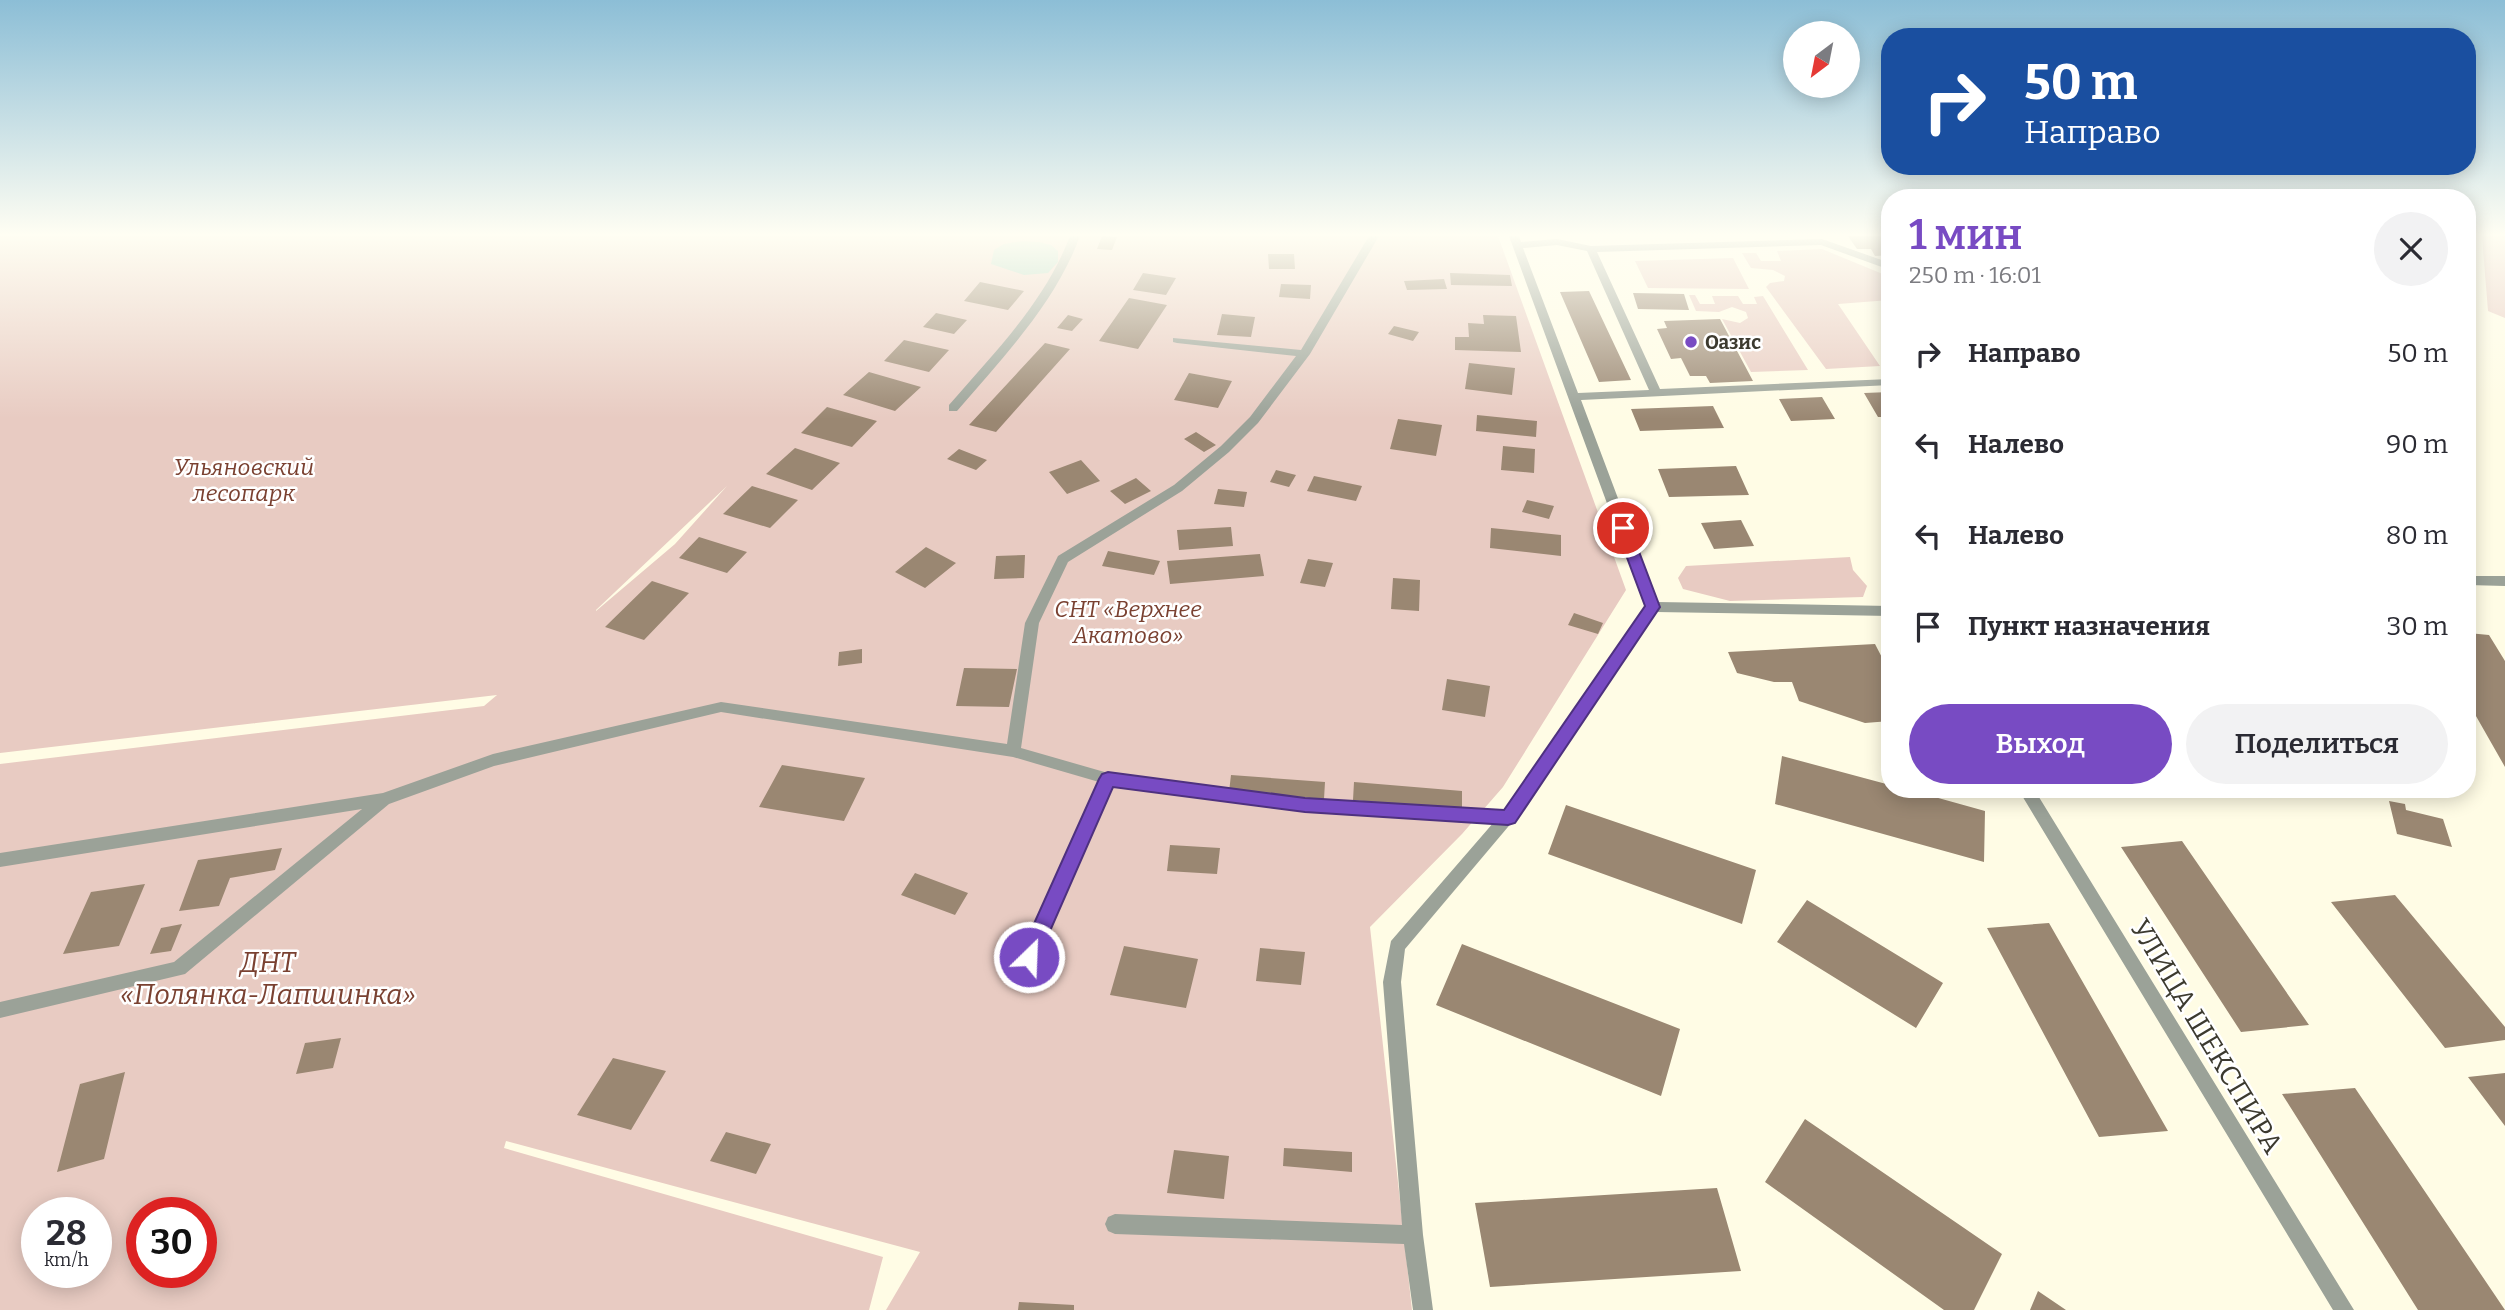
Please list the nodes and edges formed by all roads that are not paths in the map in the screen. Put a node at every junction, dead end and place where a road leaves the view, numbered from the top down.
1 (1041, 297) edge
2 (1338, 297) edge
3 (1537, 297) edge
4 (1613, 297) edge
5 (1177, 340) dead end
6 (1304, 354) junction
7 (1881, 382) edge
8 (1656, 393) junction
9 (1574, 397) junction
10 (953, 408) dead end
11 (2476, 581) edge
12 (2505, 581) edge
13 (1652, 607) junction
14 (1881, 611) edge
15 (1013, 751) junction
16 (1108, 779) junction
17 (2031, 798) edge
18 (384, 799) junction
19 (1508, 817) junction
20 (0, 860) edge
21 (1029, 957) dead end
22 (0, 1010) edge
23 (1115, 1224) dead end
24 (1413, 1234) junction
25 (1423, 1310) edge
26 (2344, 1310) edge

1 - 10 street
2 - 6 street
3 - 9 street
4 - 8 street
5 - 6 street
6 - 15 street
7 - 8 street
8 - 9 street
9 - 13 street
11 - 12 street
13 - 14 street
13 - 19 street
15 - 16 street
15 - 18 street
16 - 19 street
16 - 21 street
17 - 26 street, УЛИЦА ШЕКСПИРА
18 - 20 street
18 - 22 street
19 - 24 street
23 - 24 street
24 - 25 street

